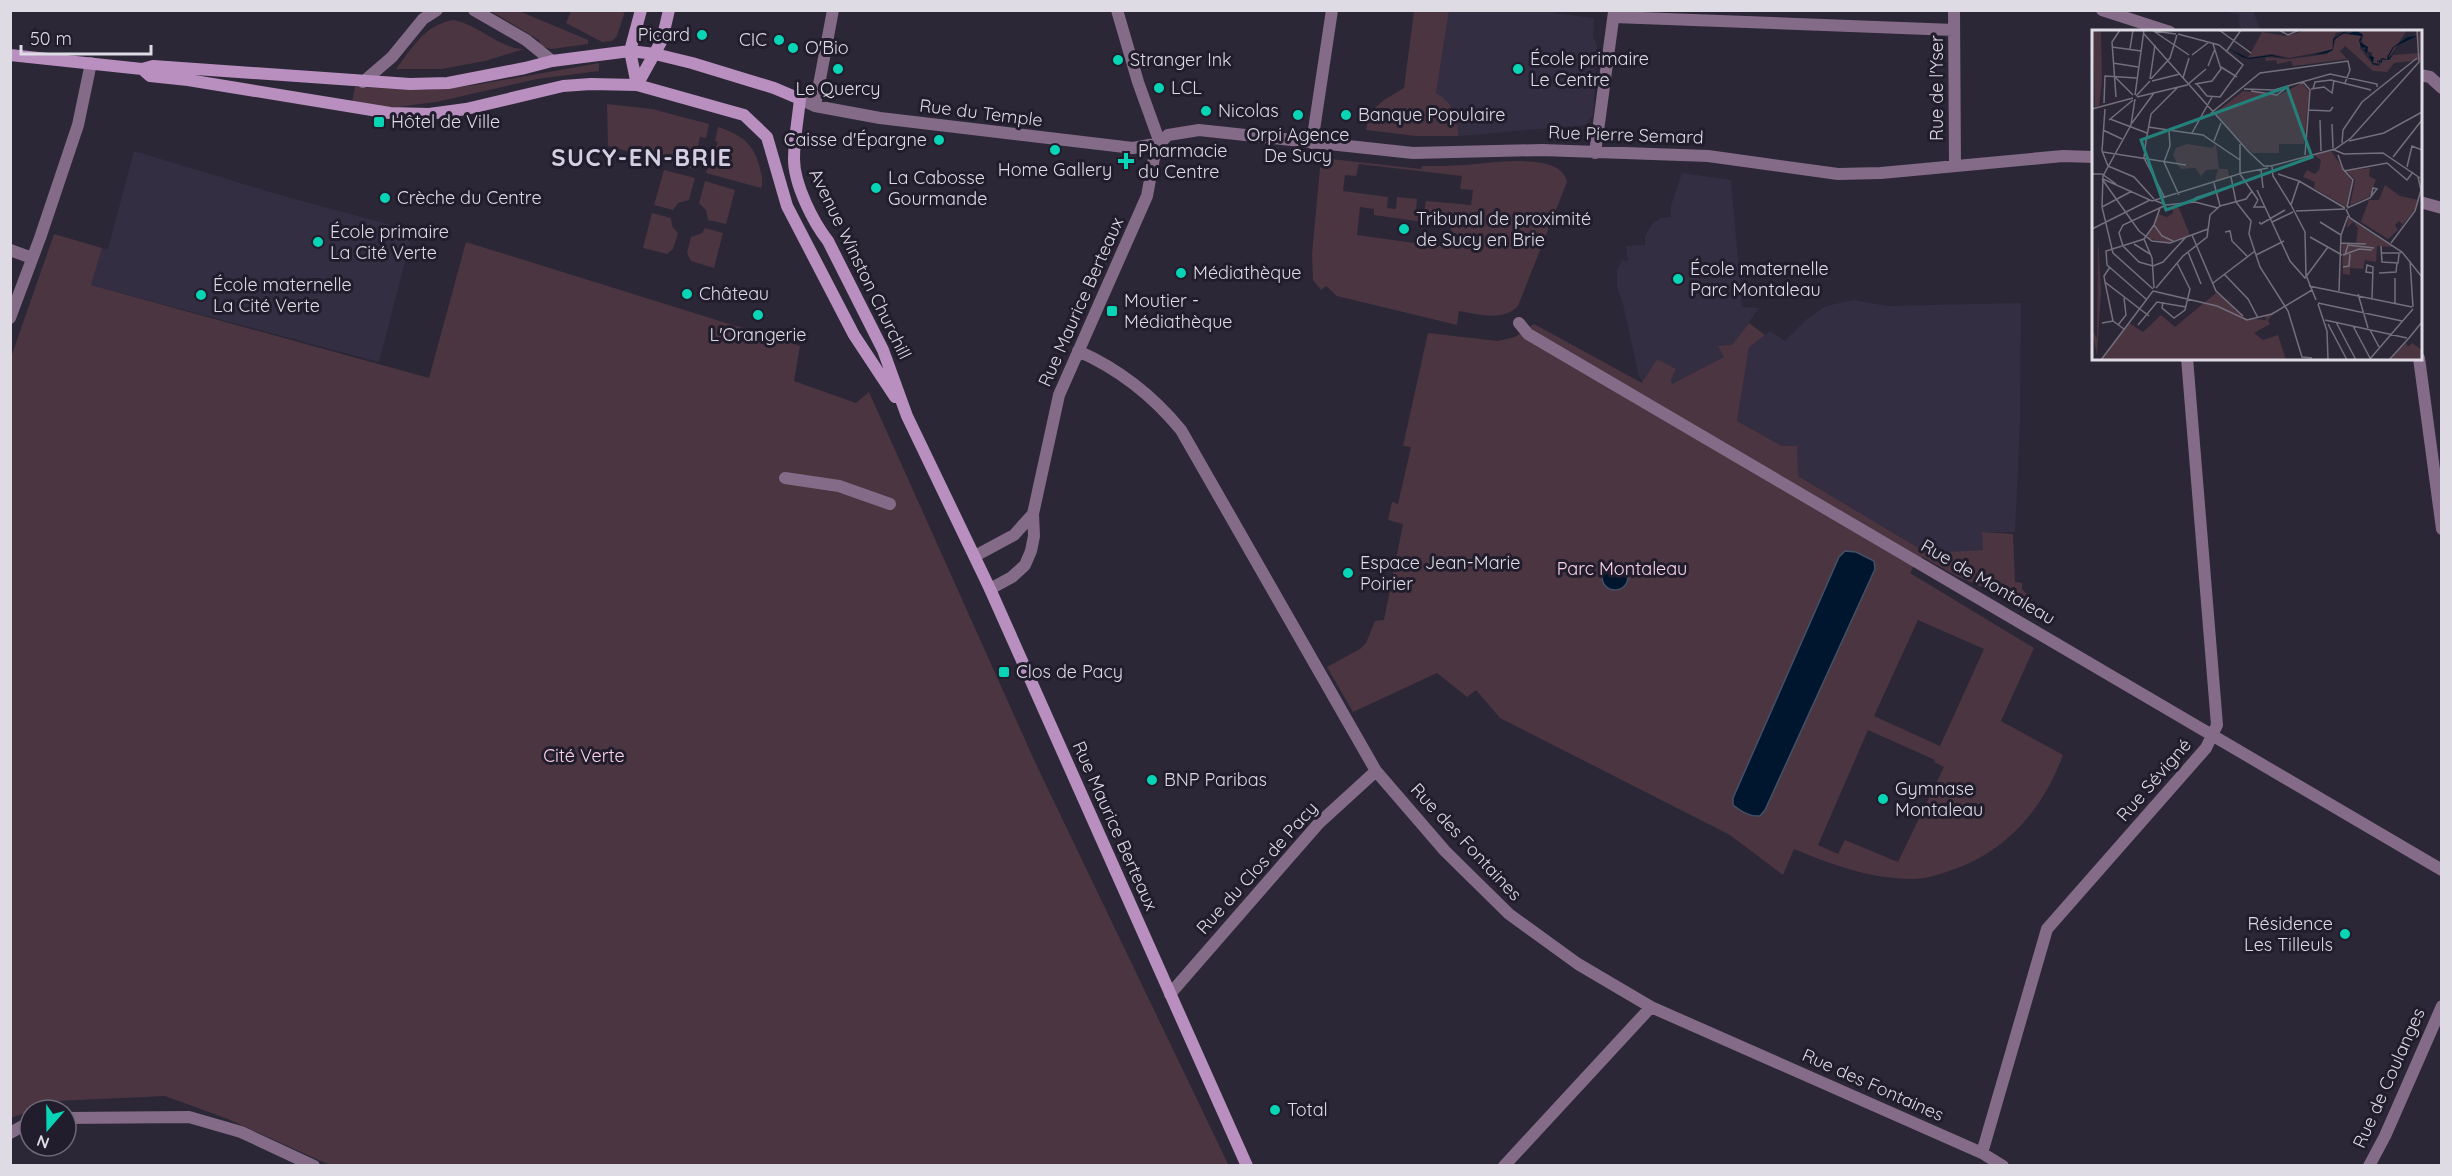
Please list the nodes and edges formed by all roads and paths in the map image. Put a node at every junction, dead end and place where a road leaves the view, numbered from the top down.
1 (437, 10) edge
2 (474, 10) edge
3 (641, 10) edge
4 (669, 10) edge
5 (833, 10) edge
6 (1117, 10) edge
7 (1332, 10) edge
8 (1954, 10) edge
9 (2102, 10) edge
10 (1614, 14) edge
11 (1954, 30) junction
12 (2164, 30) edge
13 (630, 51) junction
14 (654, 54) junction
15 (10, 55) edge
16 (552, 61) junction
17 (91, 63) junction
18 (142, 69) junction
19 (2431, 75) edge
20 (363, 82) junction
21 (637, 86) junction
22 (2442, 88) edge
23 (800, 99) junction
24 (814, 106) junction
25 (1160, 143) junction
26 (1312, 143) junction
27 (1595, 153) junction
28 (2092, 157) edge
29 (1955, 165) junction
30 (2422, 201) edge
31 (2442, 208) edge
32 (10, 250) edge
33 (32, 258) junction
34 (10, 318) edge
35 (1519, 323) dead end
36 (1078, 351) junction
37 (2187, 360) edge
38 (2419, 360) edge
39 (908, 416) junction
40 (785, 478) dead end
41 (890, 504) dead end
42 (1033, 514) junction
43 (2442, 529) edge
44 (975, 556) junction
45 (990, 589) junction
46 (2212, 735) junction
47 (1376, 771) junction
48 (2442, 870) edge
49 (1170, 994) junction
50 (2442, 1006) edge
51 (1651, 1007) junction
52 (78, 1118) edge
53 (1982, 1154) junction
54 (314, 1166) edge
55 (1247, 1166) edge
56 (1504, 1166) edge
57 (2003, 1166) edge
58 (2369, 1166) edge

1 - 20 street
2 - 16 street
3 - 13 street
4 - 14 street
5 - 24 street
6 - 25 street
7 - 26 street
8 - 11 street, Rue de l'Yser
9 - 12 street
10 - 11 street
10 - 27 street
11 - 29 street, Rue de l'Yser
13 - 14 street
13 - 16 street
13 - 21 street
14 - 21 street
14 - 23 street
15 - 17 street
16 - 20 street
17 - 18 street
17 - 33 street
18 - 20 street
18 - 21 street, Avenue Winston Churchill
19 - 22 street
21 - 39 street, Avenue Winston Churchill
23 - 24 street, Rue du Temple
23 - 39 street, Avenue Winston Churchill
24 - 25 street, Rue du Temple
25 - 26 street, Rue Pierre Semard
25 - 36 street, Rue Maurice Berteaux
26 - 27 street, Rue Pierre Semard
27 - 29 street, Rue Pierre Semard
28 - 29 street, Rue Pierre Semard
30 - 31 street
32 - 33 street
33 - 34 street
35 - 46 street, Rue de Montaleau
36 - 42 street, Rue Maurice Berteaux
36 - 47 street, Rue des Fontaines
37 - 46 street, Rue Sévigné
38 - 43 street
39 - 44 street, Avenue Winston Churchill
40 - 41 street
42 - 44 street
42 - 45 street, Rue Maurice Berteaux
44 - 45 street, Avenue Winston Churchill
45 - 49 street, Rue Maurice Berteaux
46 - 48 street, Rue de Montaleau
46 - 53 street, Rue Sévigné
47 - 49 street, Rue du Clos de Pacy
47 - 51 street, Rue des Fontaines
49 - 55 street, Rue Maurice Berteaux
50 - 58 street, Rue de Coulanges
51 - 53 street, Rue des Fontaines
51 - 56 street
52 - 54 street
53 - 57 street, Rue des Fontaines

